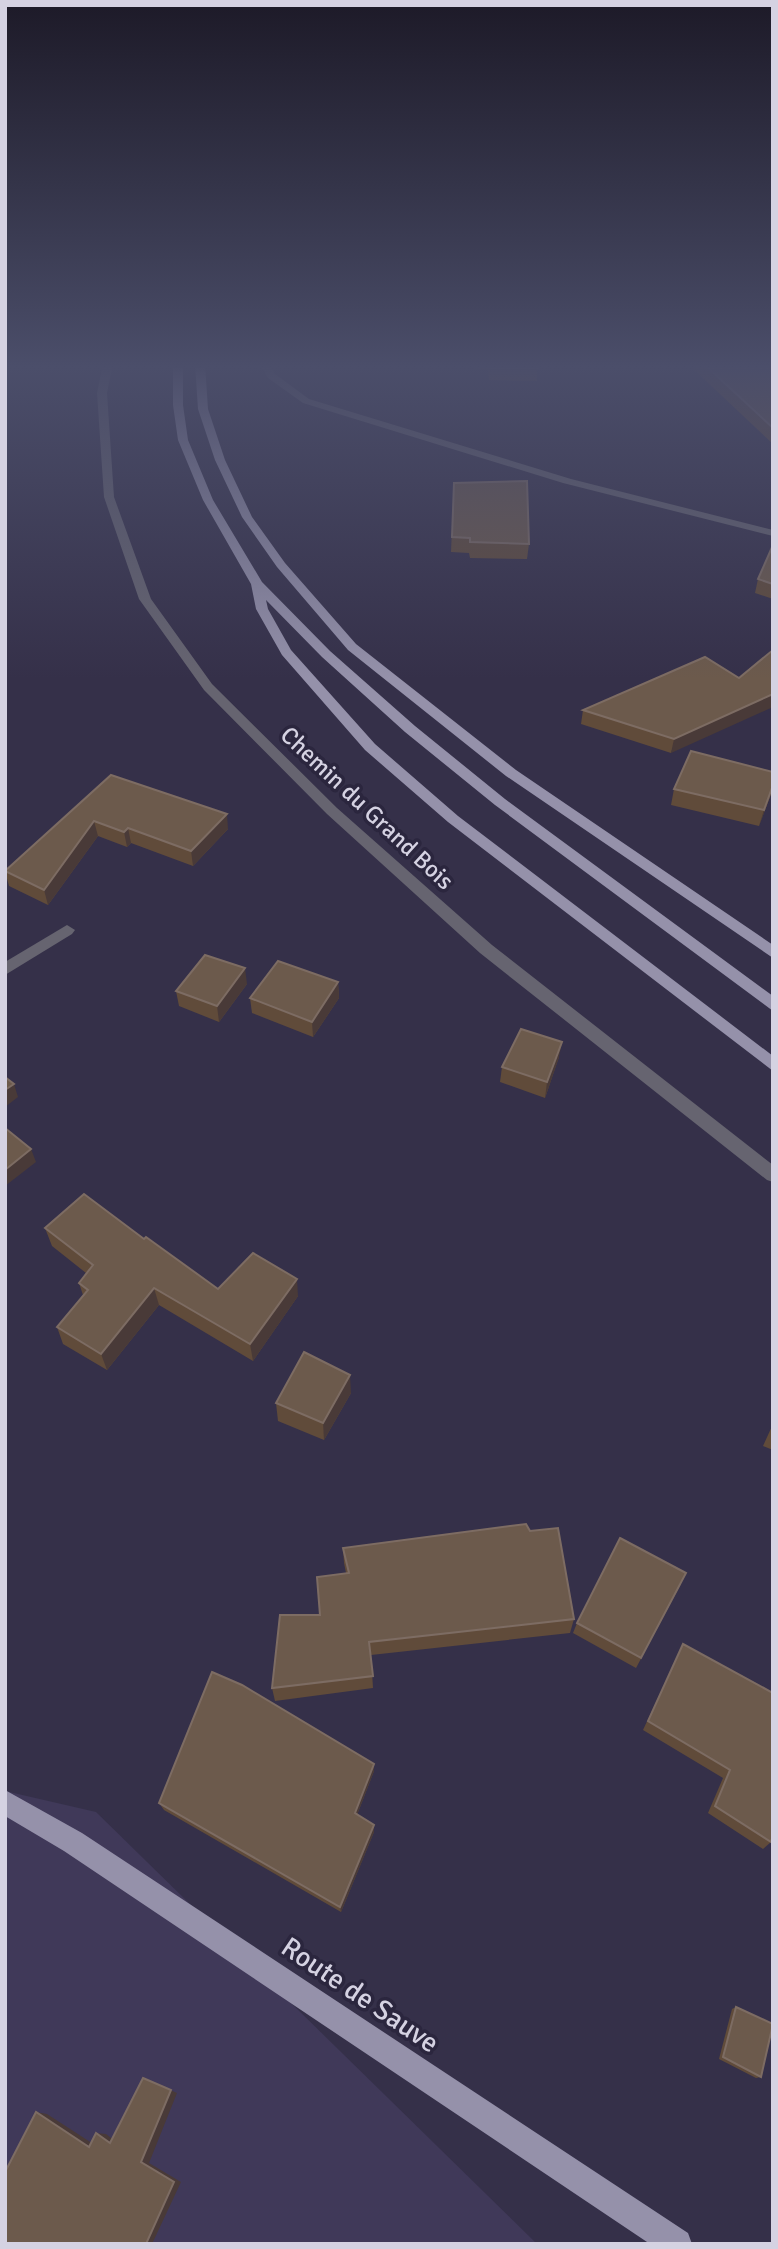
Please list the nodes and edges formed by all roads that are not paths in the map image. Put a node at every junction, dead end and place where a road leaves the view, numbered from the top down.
1 (107, 469) edge
2 (194, 469) edge
3 (224, 469) edge
4 (529, 469) edge
5 (773, 533) edge
6 (257, 584) junction
7 (67, 930) dead end
8 (773, 953) edge
9 (5, 970) edge
10 (773, 1005) edge
11 (773, 1065) edge
12 (773, 1175) edge
13 (5, 1802) edge
14 (677, 2244) edge

1 - 12 street, Chemin du Grand Bois
2 - 6 main road
3 - 8 main road
4 - 5 street
6 - 10 main road
6 - 11 main road
7 - 9 street
13 - 14 main road, Route de Sauve

